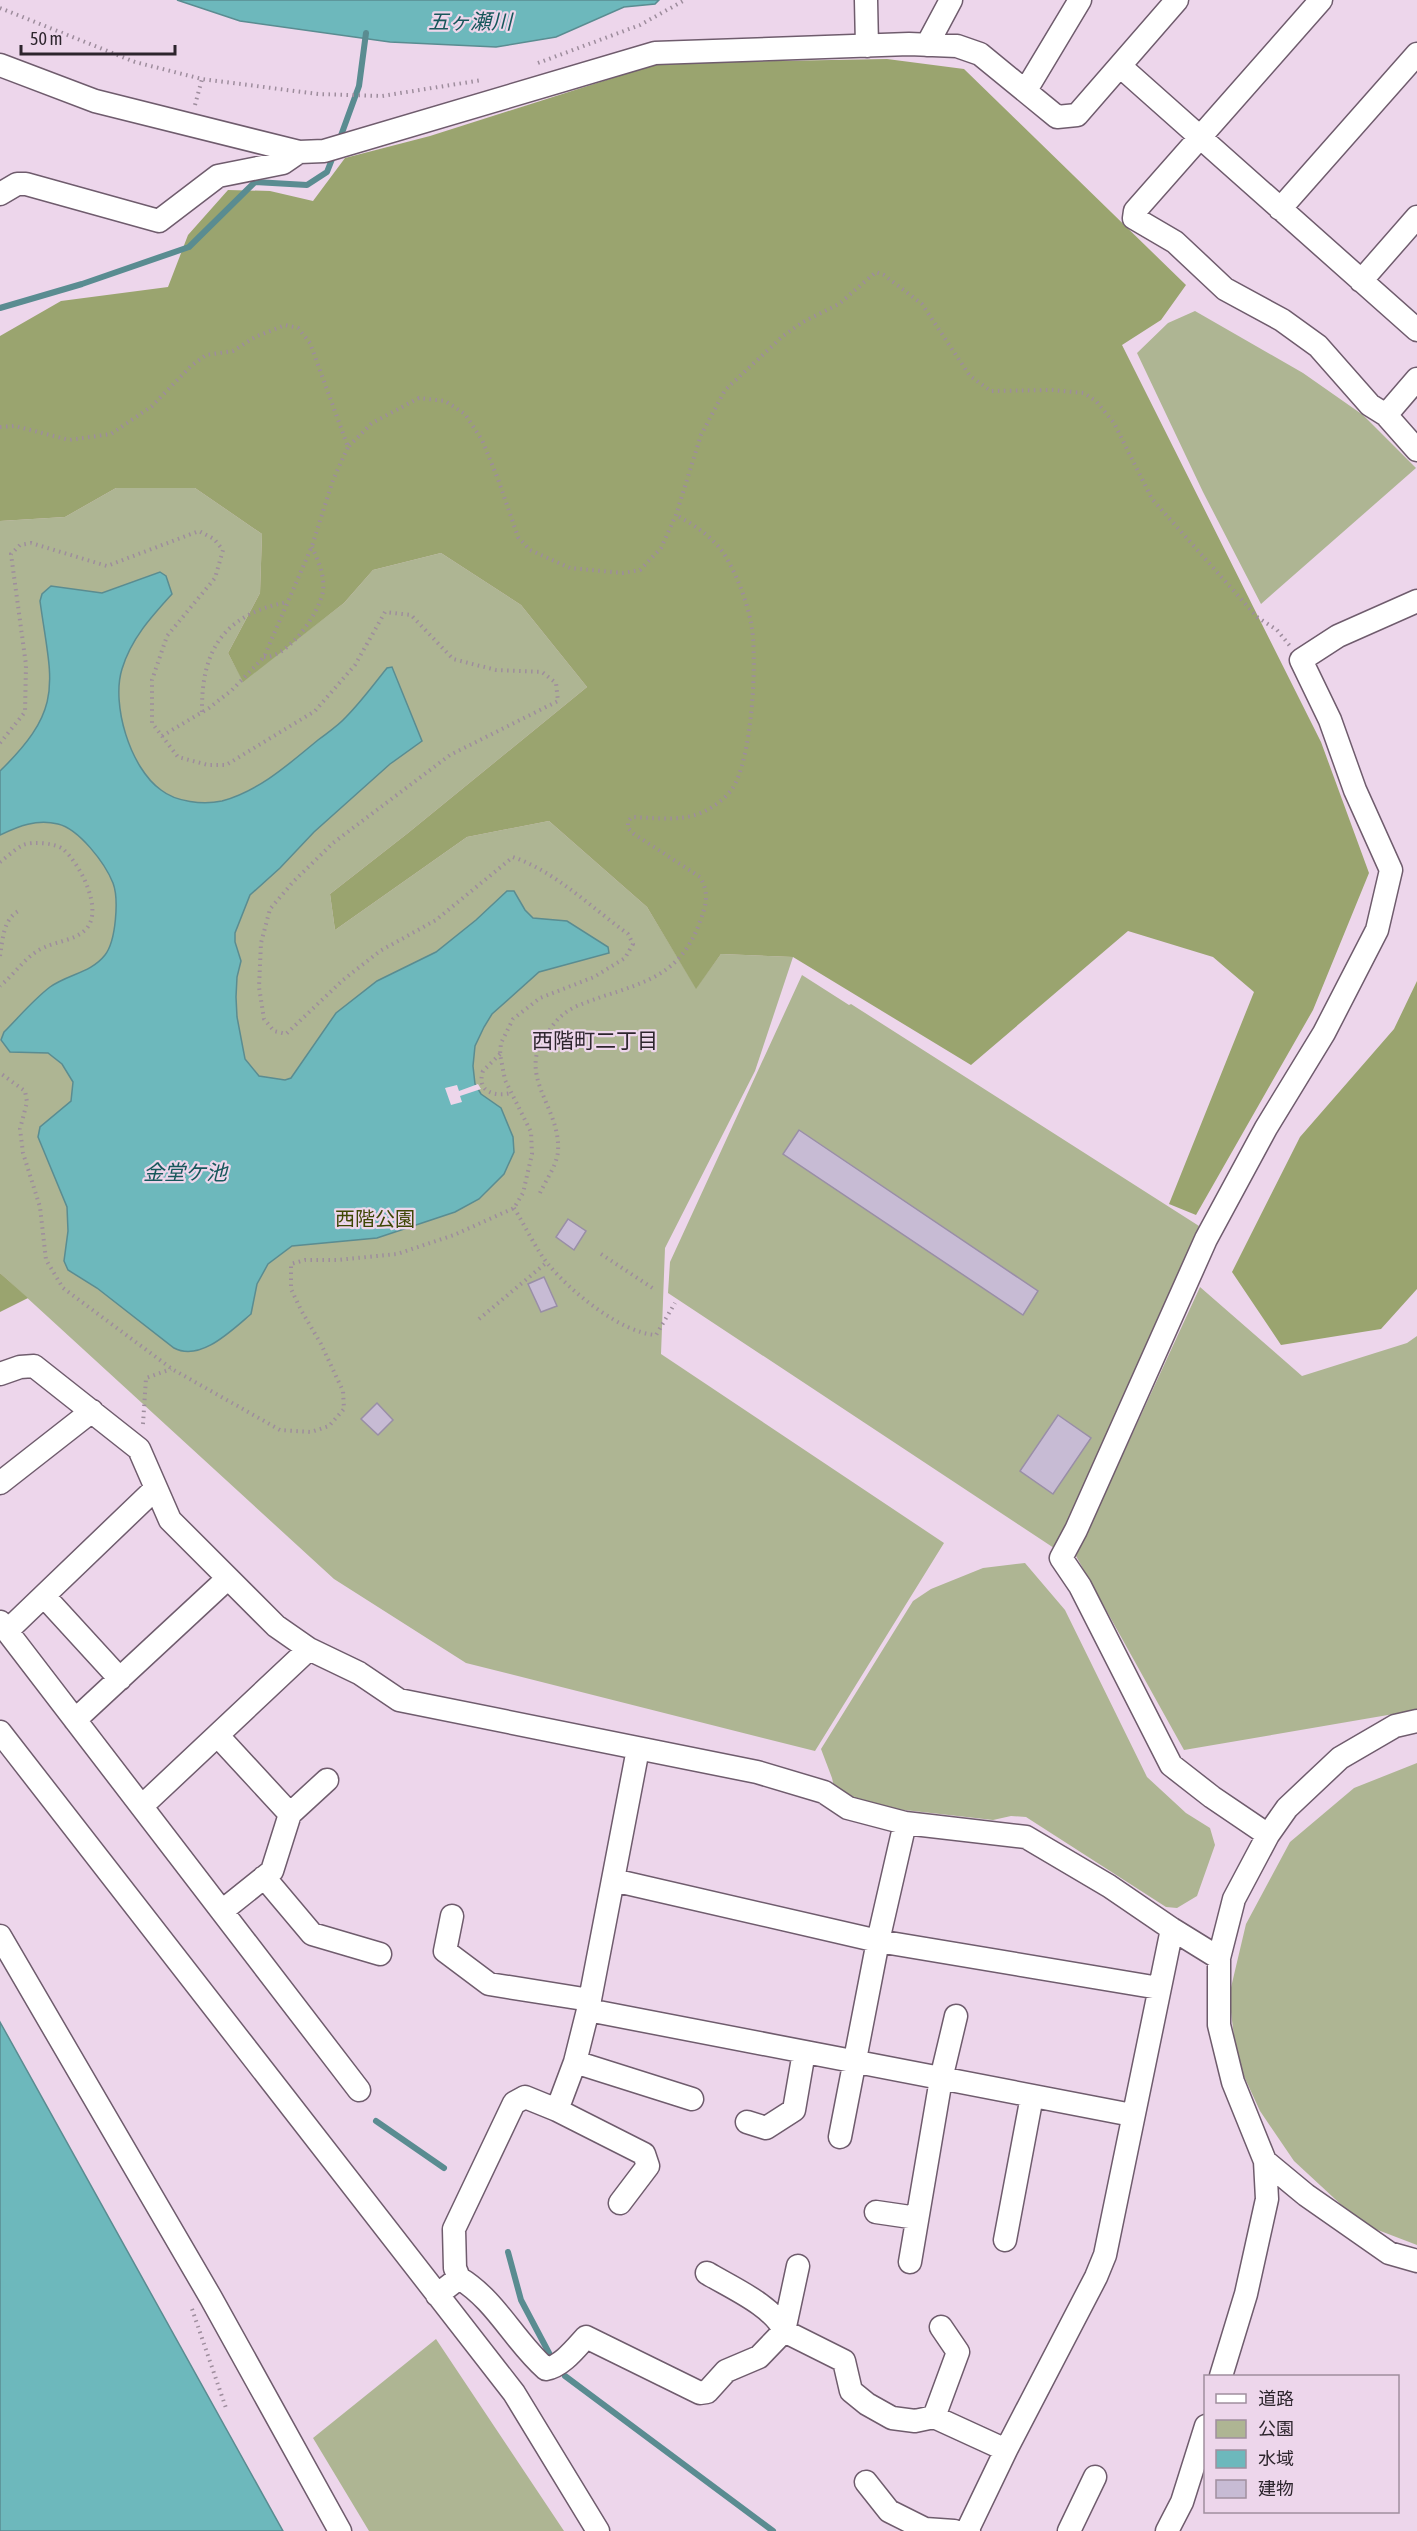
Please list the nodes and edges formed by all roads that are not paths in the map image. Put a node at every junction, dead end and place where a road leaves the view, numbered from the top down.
1 (866, 0) edge
2 (951, 0) edge
3 (1080, 0) edge
4 (1177, 0) edge
5 (1321, 0) edge
6 (927, 45) junction
7 (867, 46) junction
8 (1417, 54) edge
9 (0, 65) edge
10 (1120, 66) junction
11 (1026, 90) junction
12 (1198, 137) junction
13 (299, 152) junction
14 (0, 194) edge
15 (1280, 209) junction
16 (1417, 217) edge
17 (1361, 281) junction
18 (1417, 330) edge
19 (1417, 379) edge
20 (1386, 415) junction
21 (1417, 450) edge
22 (1417, 601) edge
23 (0, 1374) edge
24 (92, 1411) junction
25 (0, 1483) edge
26 (155, 1489) junction
27 (227, 1579) junction
28 (44, 1596) junction
29 (4, 1627) edge
30 (309, 1649) junction
31 (120, 1679) junction
32 (75, 1720) junction
33 (1417, 1721) edge
34 (1406, 1726) edge
35 (0, 1732) edge
36 (218, 1736) junction
37 (638, 1749) junction
38 (327, 1780) dead end
39 (142, 1806) junction
40 (290, 1814) junction
41 (905, 1823) junction
42 (1268, 1834) junction
43 (264, 1877) junction
44 (613, 1880) junction
45 (222, 1911) junction
46 (452, 1916) dead end
47 (1172, 1929) junction
48 (0, 1936) edge
49 (878, 1941) junction
50 (380, 1954) dead end
51 (1219, 1958) junction
52 (1159, 1988) junction
53 (589, 2005) junction
54 (956, 2016) dead end
55 (804, 2052) junction
56 (575, 2062) junction
57 (855, 2062) junction
58 (941, 2079) junction
59 (359, 2090) dead end
60 (1032, 2096) junction
61 (692, 2099) dead end
62 (557, 2110) junction
63 (1132, 2115) junction
64 (747, 2122) dead end
65 (840, 2137) dead end
66 (1265, 2161) junction
67 (620, 2203) dead end
68 (876, 2212) dead end
69 (917, 2218) junction
70 (1005, 2240) dead end
71 (1417, 2261) edge
72 (909, 2262) dead end
73 (798, 2266) dead end
74 (707, 2273) dead end
75 (459, 2278) junction
76 (437, 2295) junction
77 (941, 2327) dead end
78 (784, 2331) junction
79 (1221, 2375) edge
80 (934, 2417) junction
81 (1204, 2432) edge
82 (1006, 2450) junction
83 (1095, 2477) dead end
84 (866, 2482) dead end
85 (962, 2530) edge
86 (340, 2531) edge
87 (598, 2531) edge
88 (1069, 2531) edge
89 (1167, 2531) edge

1 - 7 street
2 - 6 street
3 - 11 street
4 - 10 street
5 - 12 street
6 - 7 street
6 - 11 street
7 - 13 street
8 - 15 street
9 - 13 street
10 - 11 street
10 - 12 street
12 - 15 street
12 - 20 street
13 - 14 street
15 - 17 street
16 - 17 street
17 - 18 street
19 - 20 street
20 - 21 street
22 - 42 street
23 - 24 street
24 - 25 street
24 - 26 street
26 - 27 street
26 - 28 street
27 - 30 street
27 - 31 street
28 - 29 street
28 - 31 street
29 - 32 street
30 - 36 street
30 - 37 street
31 - 32 street
32 - 39 street
33 - 34 street
34 - 42 street
35 - 76 street
36 - 39 street
36 - 40 street
37 - 41 street
37 - 44 street
38 - 40 street
39 - 45 street
40 - 43 street
41 - 47 street
41 - 49 street
42 - 51 street
43 - 45 street
43 - 50 street
44 - 49 street
44 - 53 street
45 - 59 street
46 - 53 street
47 - 51 street
47 - 52 street
48 - 86 street
49 - 52 street
49 - 57 street
51 - 66 street
52 - 63 street
53 - 55 street
53 - 56 street
54 - 58 street
55 - 57 street
55 - 64 street
56 - 61 street
56 - 62 street
57 - 58 street
57 - 65 street
58 - 60 street
58 - 69 street
60 - 63 street
60 - 70 street
62 - 67 street
62 - 75 street
63 - 82 street
66 - 71 street
66 - 79 street
68 - 69 street
69 - 72 street
73 - 78 street
74 - 78 street
75 - 76 street
75 - 78 street
76 - 87 street
77 - 80 street
78 - 80 street
80 - 82 street
81 - 89 street
82 - 85 street
83 - 88 street
84 - 85 street

